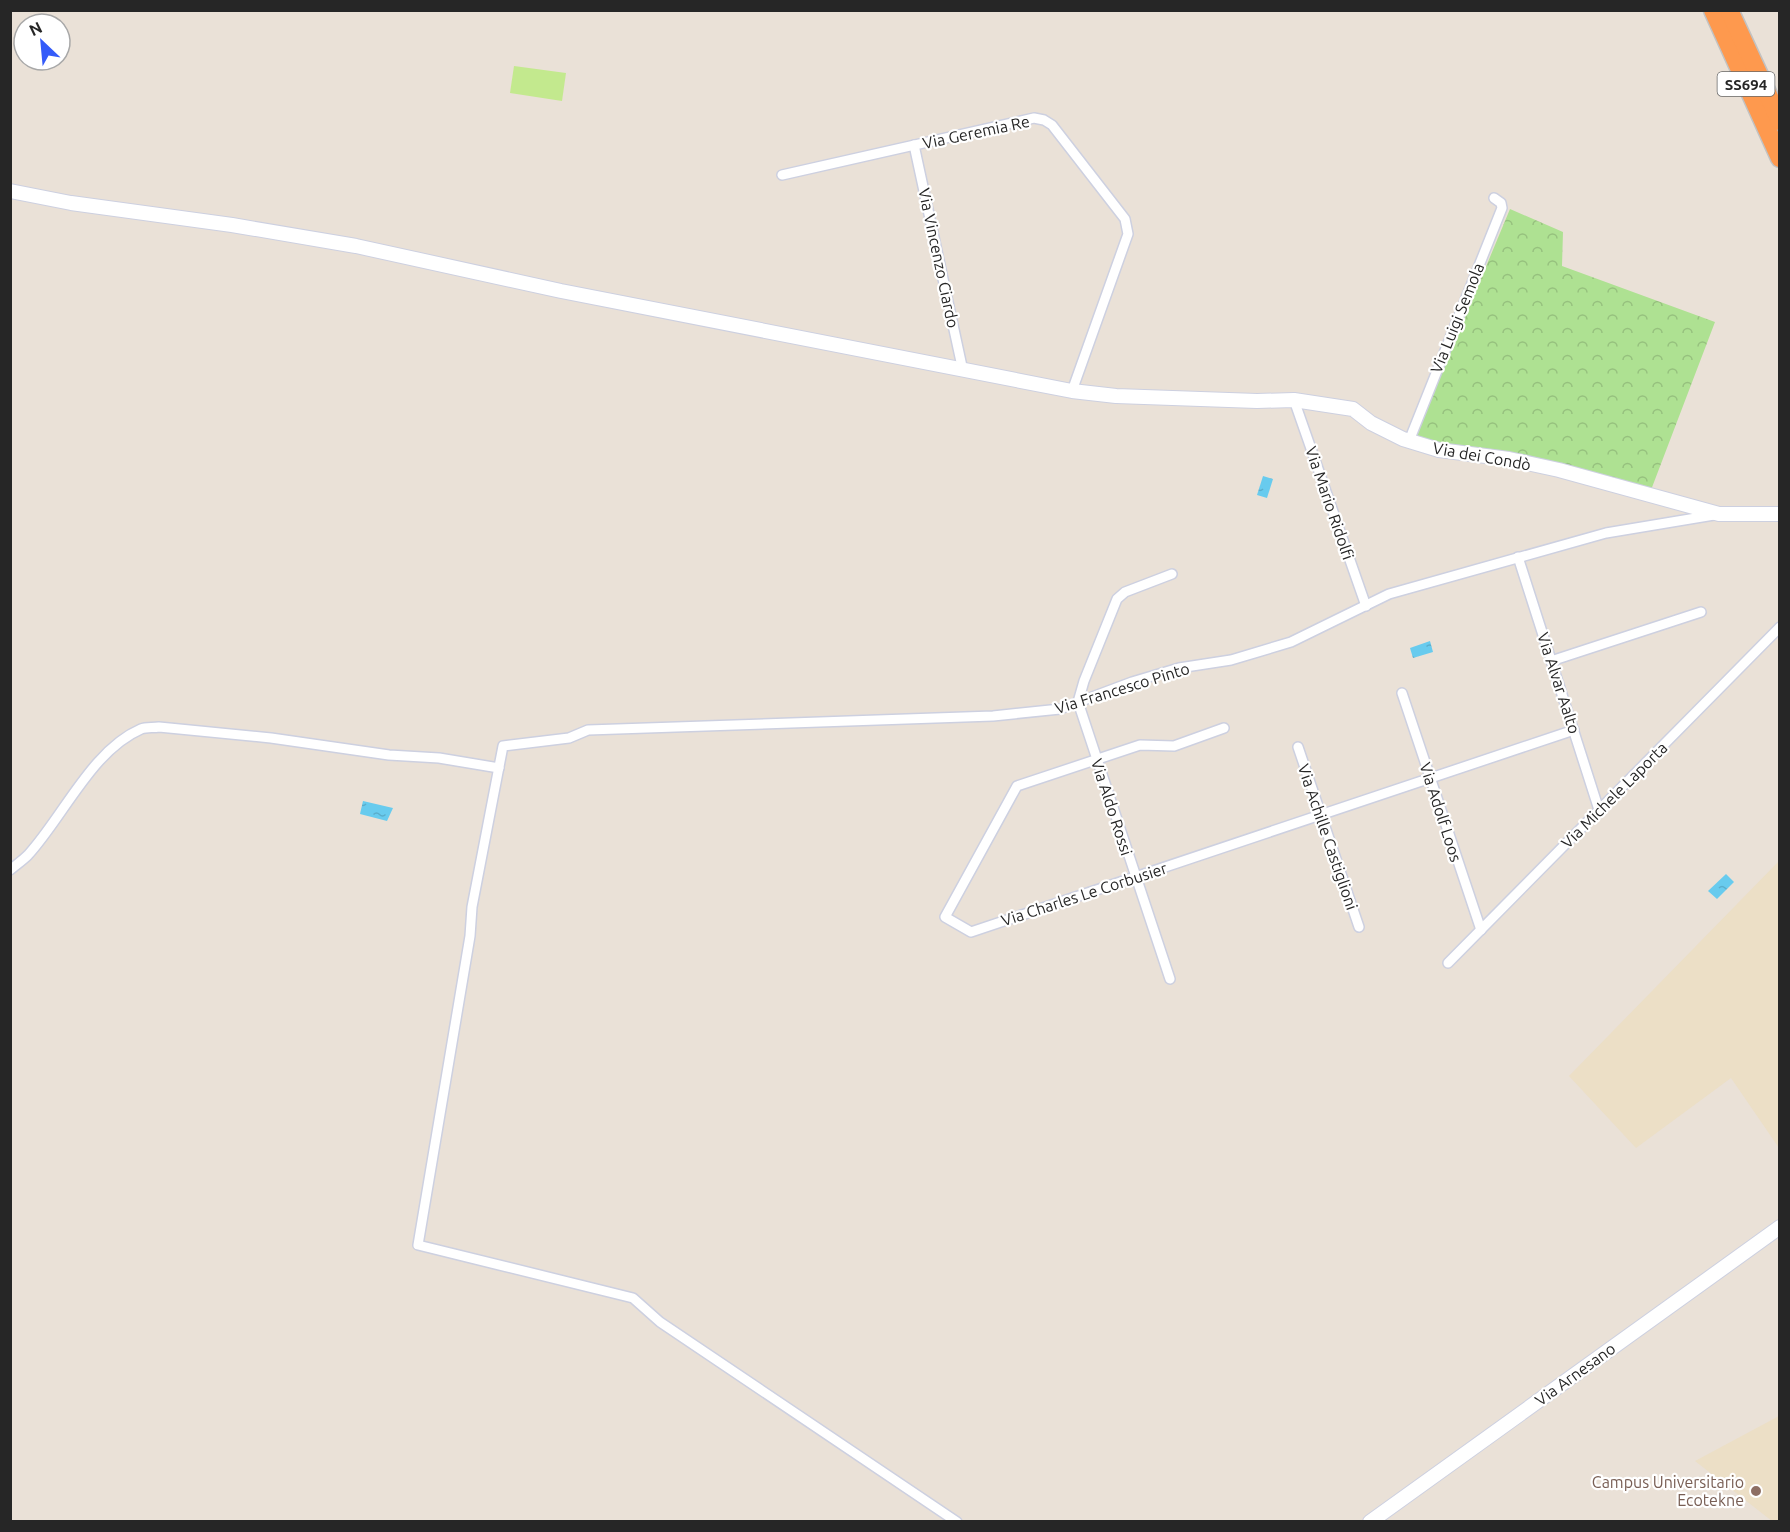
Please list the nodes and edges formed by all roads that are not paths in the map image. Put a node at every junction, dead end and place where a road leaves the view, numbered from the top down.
1 (1713, 10) edge
2 (1729, 10) edge
3 (1779, 121) edge
4 (914, 145) junction
5 (1779, 158) edge
6 (782, 175) dead end
7 (10, 191) edge
8 (1494, 198) dead end
9 (963, 371) junction
10 (1072, 391) junction
11 (1294, 400) junction
12 (1409, 441) junction
13 (1719, 514) junction
14 (1779, 514) edge
15 (1518, 557) junction
16 (1172, 574) dead end
17 (1366, 606) junction
18 (1701, 612) dead end
19 (1779, 627) edge
20 (1551, 661) junction
21 (1402, 693) dead end
22 (1078, 702) junction
23 (1224, 728) dead end
24 (1574, 730) junction
25 (1298, 747) dead end
26 (1096, 759) junction
27 (499, 768) junction
28 (1430, 779) junction
29 (1599, 810) junction
30 (1321, 815) junction
31 (10, 870) edge
32 (1136, 877) junction
33 (1359, 927) dead end
34 (1480, 930) junction
35 (1448, 963) dead end
36 (1170, 979) dead end
37 (1779, 1227) edge
38 (957, 1521) edge
39 (1371, 1521) edge

1 - 5 highway, SS694
2 - 3 highway, SS694
4 - 6 street, Via Geremia Re
4 - 9 street, Via Vincenzo Ciardo
4 - 10 street, Via Geremia Re
7 - 9 street, Via dei Condò
8 - 12 street, Via Luigi Semola
9 - 10 street, Via dei Condò
10 - 11 street, Via dei Condò
11 - 12 street, Via dei Condò
11 - 17 street, Via Mario Ridolfi
12 - 13 street, Via dei Condò
13 - 14 street, Via dei Condò
13 - 15 street, Via Francesco Pinto
15 - 17 street, Via Francesco Pinto
15 - 20 street, Via Alvar Aalto
16 - 22 street
17 - 22 street, Via Francesco Pinto
18 - 20 street
19 - 29 street, Via Michele Laporta
20 - 24 street, Via Alvar Aalto
21 - 28 street, Via Adolf Loos
22 - 26 street, Via Aldo Rossi
22 - 27 street, Via Francesco Pinto
23 - 26 street, Via Charles Le Corbusier
24 - 28 street, Via Charles Le Corbusier
24 - 29 street, Via Alvar Aalto
25 - 30 street, Via Achille Castiglioni
26 - 32 street, Via Aldo Rossi
26 - 32 street, Via Charles Le Corbusier
27 - 31 street
27 - 38 street
28 - 30 street, Via Charles Le Corbusier
28 - 34 street, Via Adolf Loos
29 - 34 street, Via Michele Laporta
30 - 32 street, Via Charles Le Corbusier
30 - 33 street, Via Achille Castiglioni
32 - 36 street, Via Aldo Rossi
34 - 35 street, Via Michele Laporta
37 - 39 street, Via Arnesano

